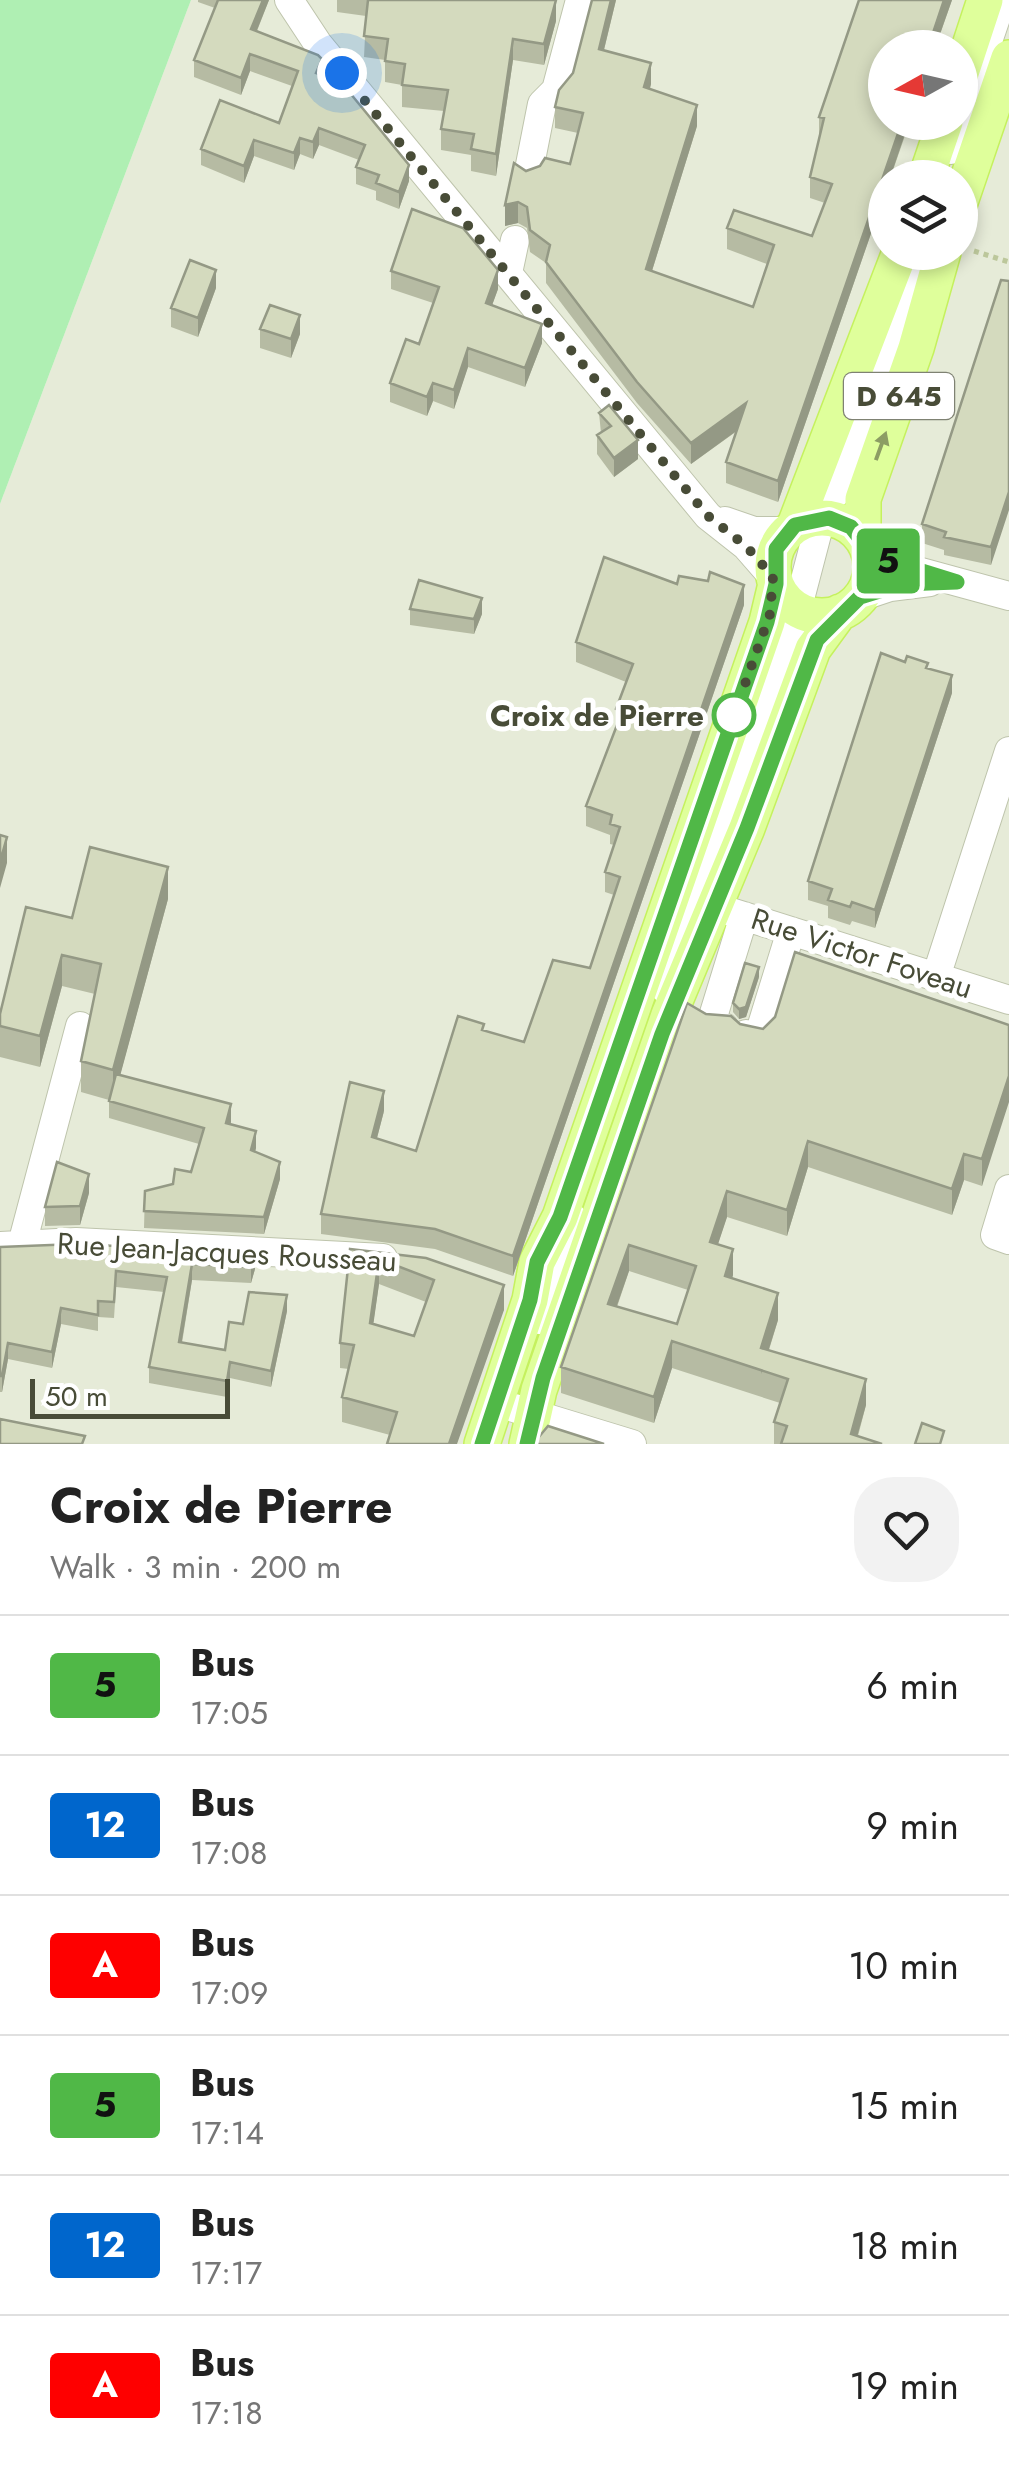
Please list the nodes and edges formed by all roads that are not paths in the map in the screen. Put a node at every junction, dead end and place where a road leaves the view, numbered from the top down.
1 (288, 0) edge
2 (580, 0) edge
3 (985, 0) edge
4 (1002, 0) edge
5 (1009, 14) edge
6 (975, 30) edge
7 (1009, 58) edge
8 (948, 160) edge
9 (958, 160) edge
10 (974, 160) edge
11 (528, 175) edge
12 (515, 240) dead end
13 (894, 270) edge
14 (908, 270) edge
15 (919, 270) edge
16 (938, 270) edge
17 (508, 273) junction
18 (702, 507) junction
19 (807, 523) junction
20 (866, 545) junction
21 (957, 582) junction
22 (1009, 596) edge
23 (809, 599) junction
24 (1009, 750) edge
25 (730, 911) junction
26 (792, 931) junction
27 (936, 976) junction
28 (748, 989) junction
29 (1009, 1000) edge
30 (80, 1026) dead end
31 (1009, 1190) edge
32 (1009, 1240) edge
33 (11, 1245) edge
34 (415, 1262) edge
35 (541, 1304) junction
36 (518, 1416) edge
37 (482, 1444) edge
38 (496, 1444) edge
39 (510, 1444) edge
40 (632, 1444) edge

1 - 17 street
2 - 11 street
3 - 6 main road
4 - 8 street
5 - 9 street
7 - 10 main road
12 - 17 street
13 - 19 main road, D 645
14 - 19 street
15 - 19 street
20 -> 16 main road, D 645
17 - 18 street
18 - 19 street
18 - 23 street
19 - 20 main road
19 - 23 street
19 - 23 main road
20 - 21 street
20 - 23 main road
21 - 22 street
21 - 23 street
23 - 25 main road
23 - 35 main road
24 - 27 street
25 - 26 street, Rue Victor Foveau
25 - 28 street
25 - 35 main road
26 - 27 street, Rue Victor Foveau
26 - 28 street
27 - 29 street, Rue Victor Foveau
28 - 28 street
30 - 33 street
31 - 32 street
33 - 34 street, Rue Jean-Jacques Rousseau
35 - 36 main road
36 - 37 main road
36 - 38 street
36 - 39 street
36 - 40 street

